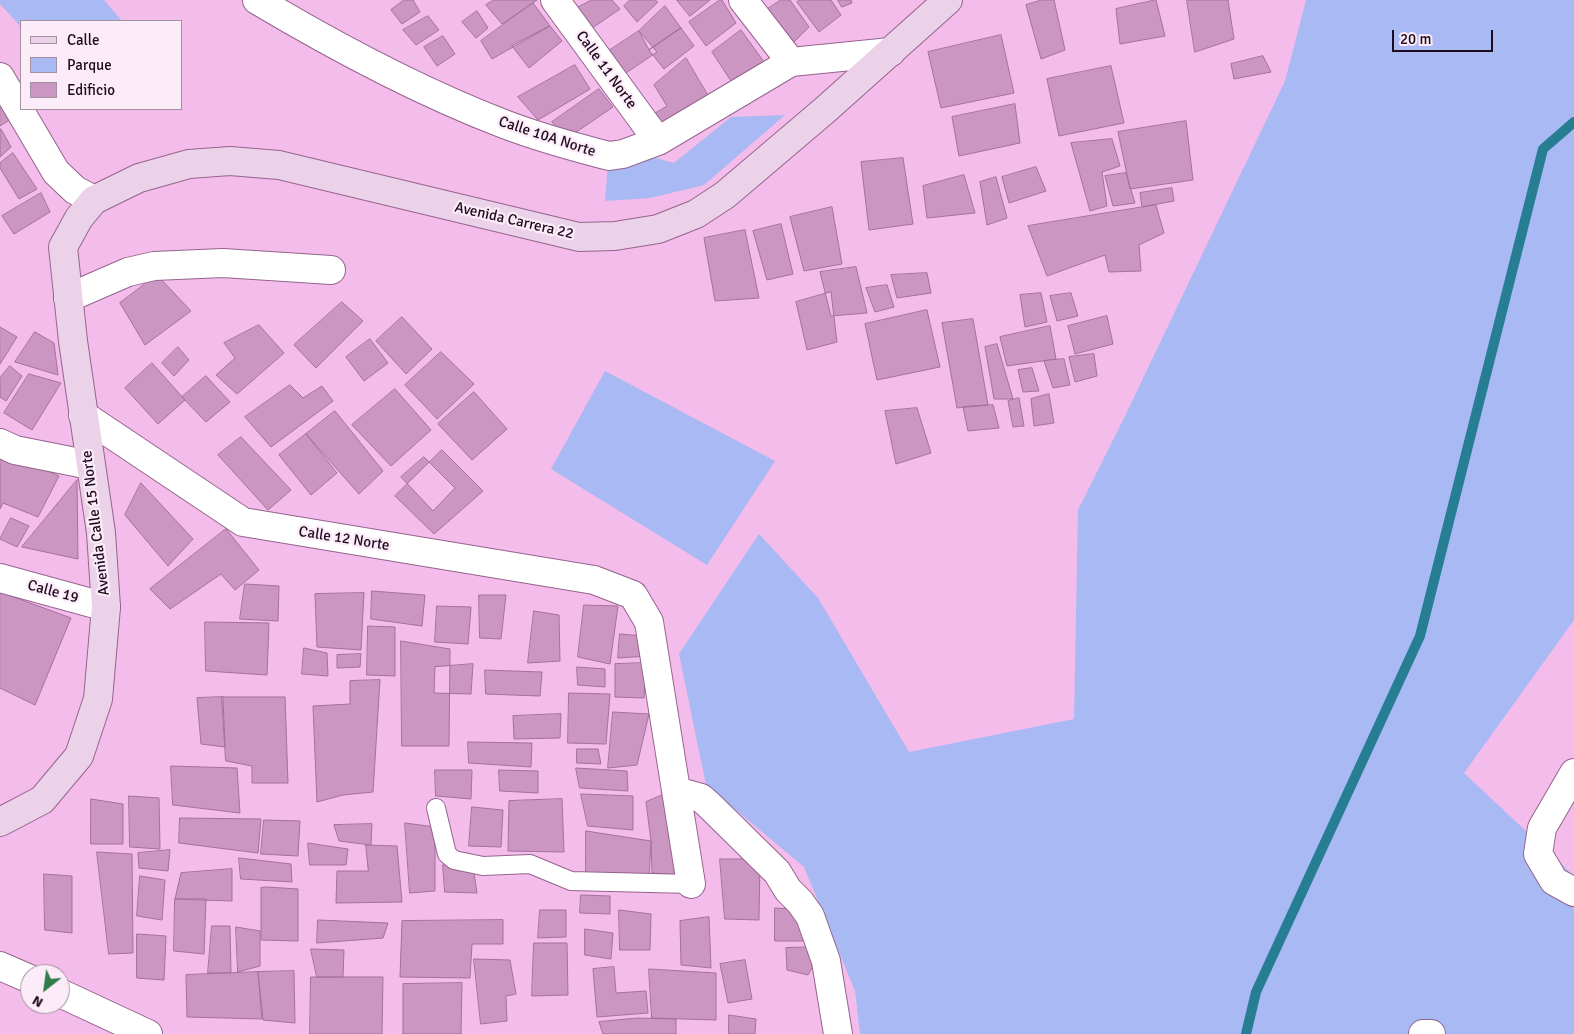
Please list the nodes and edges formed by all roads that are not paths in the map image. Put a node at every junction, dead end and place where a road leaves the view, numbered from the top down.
1 (555, 0) edge
2 (743, 0) edge
3 (948, 0) edge
4 (271, 2) edge
5 (891, 52) junction
6 (791, 62) junction
7 (0, 77) edge
8 (658, 141) junction
9 (86, 209) junction
10 (331, 270) dead end
11 (68, 298) junction
12 (83, 415) junction
13 (0, 443) edge
14 (90, 465) junction
15 (0, 578) edge
16 (106, 606) junction
17 (1574, 773) edge
18 (676, 791) junction
19 (436, 808) dead end
20 (4, 815) edge
21 (691, 884) joint
22 (1574, 892) edge
23 (0, 966) edge
24 (20, 975) edge
25 (70, 998) edge
26 (148, 1034) edge
27 (838, 1034) edge
28 (1423, 1034) edge
29 (1431, 1034) edge

1 - 8 street, Calle 11 Norte
2 - 6 street
3 - 5 street, Avenida Carrera 22
4 - 8 street, Calle 10A Norte
5 - 6 street, Calle 10A Norte
5 - 9 street, Avenida Carrera 22
6 - 8 street, Calle 10A Norte
7 - 9 street
9 - 11 street, Avenida Calle 15 Norte
10 - 11 street
11 - 12 street, Avenida Calle 15 Norte
12 - 14 street, Avenida Calle 15 Norte
12 - 18 street, Calle 12 Norte
13 - 14 street
14 - 16 street, Avenida Calle 15 Norte
15 - 16 street, Calle 19
16 - 20 street, Avenida Calle 15 Norte
17 - 22 street
18 - 21 street
18 - 27 street
19 - 21 lane
23 - 24 street
25 - 26 street
28 - 29 street

